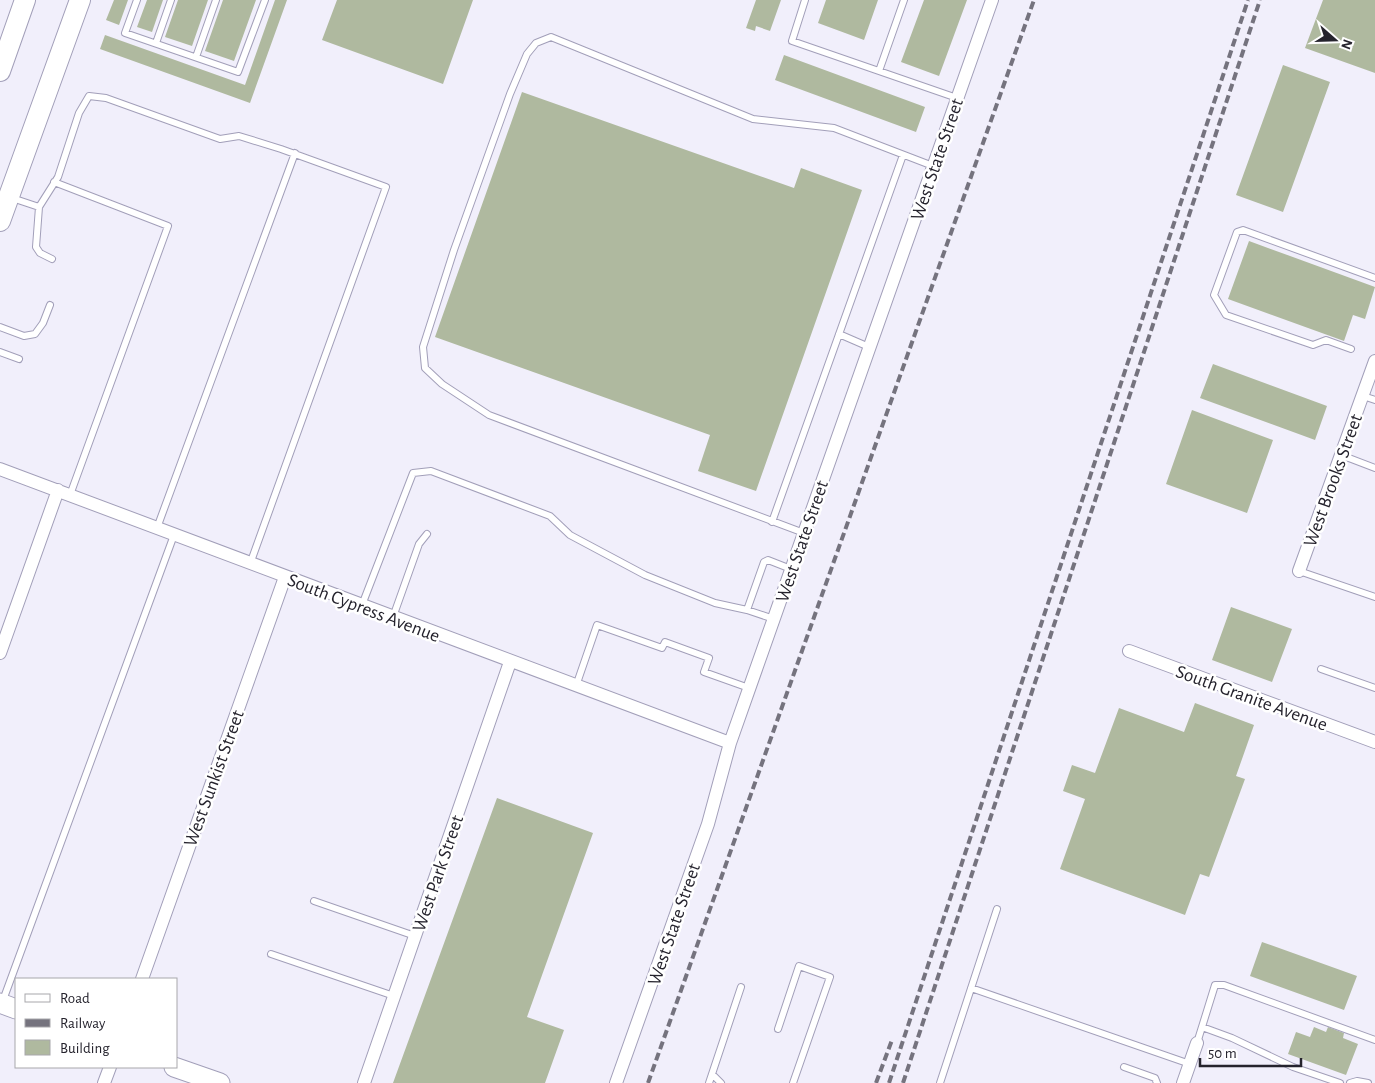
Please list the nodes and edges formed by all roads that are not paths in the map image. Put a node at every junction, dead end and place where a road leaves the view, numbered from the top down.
1 (25, 0) edge
2 (80, 0) edge
3 (137, 0) edge
4 (171, 0) edge
5 (216, 0) edge
6 (264, 0) edge
7 (805, 0) edge
8 (904, 0) edge
9 (992, 0) edge
10 (156, 43) junction
11 (196, 57) junction
12 (0, 71) edge
13 (879, 71) junction
14 (957, 98) junction
15 (294, 154) junction
16 (903, 155) junction
17 (933, 166) junction
18 (54, 182) junction
19 (9, 197) junction
20 (39, 208) junction
21 (0, 221) edge
22 (52, 258) dead end
23 (1375, 278) edge
24 (50, 305) dead end
25 (0, 328) edge
26 (839, 334) junction
27 (870, 347) junction
28 (1351, 349) dead end
29 (0, 352) edge
30 (19, 359) dead end
31 (1375, 361) edge
32 (1362, 396) junction
33 (1375, 400) edge
34 (1341, 455) junction
35 (1375, 468) edge
36 (0, 469) edge
37 (64, 493) junction
38 (772, 522) junction
39 (157, 528) junction
40 (804, 533) junction
41 (427, 534) dead end
42 (174, 535) junction
43 (250, 564) junction
44 (791, 569) junction
45 (1299, 571) joint
46 (285, 578) junction
47 (1375, 597) edge
48 (362, 606) junction
49 (747, 610) junction
50 (393, 618) junction
51 (774, 619) junction
52 (1129, 651) dead end
53 (0, 653) edge
54 (510, 662) junction
55 (1321, 669) dead end
56 (575, 686) junction
57 (749, 688) junction
58 (1375, 688) edge
59 (1375, 742) edge
60 (730, 744) junction
61 (314, 901) dead end
62 (997, 909) dead end
63 (415, 936) junction
64 (271, 954) dead end
65 (142, 978) edge
66 (741, 987) dead end
67 (971, 988) junction
68 (394, 996) junction
69 (4, 1006) edge
70 (1202, 1028) junction
71 (778, 1029) dead end
72 (1375, 1040) edge
73 (1197, 1043) joint
74 (1190, 1064) junction
75 (1124, 1067) dead end
76 (110, 1068) edge
77 (177, 1068) edge
78 (712, 1074) junction
79 (104, 1083) edge
80 (220, 1083) edge
81 (364, 1083) edge
82 (616, 1083) edge
83 (708, 1083) edge
84 (721, 1083) edge
85 (793, 1083) edge
86 (940, 1083) edge
87 (1157, 1083) edge
88 (1183, 1083) edge
89 (1340, 1083) edge
90 (1350, 1083) edge
91 (1368, 1083) edge

1 - 12 main road
2 - 19 main road
3 - 10 lane
4 - 10 lane
5 - 11 lane
6 - 11 lane
7 - 13 lane
8 - 13 lane
9 - 14 street, West State Street
10 - 11 lane
13 - 14 lane
14 - 17 street, West State Street
15 - 18 lane
15 - 39 lane
15 - 43 lane
16 - 17 lane
16 - 26 lane
16 - 38 lane
17 - 27 street, West State Street
18 - 20 lane
18 - 37 lane
19 - 20 lane
19 - 21 main road
20 - 22 lane
23 - 28 lane
24 - 25 lane
26 - 27 lane
26 - 38 lane
27 - 40 street, West State Street
29 - 30 lane
31 - 32 street, West Brooks Street
32 - 33 lane
32 - 34 street, West Brooks Street
34 - 35 lane
34 - 45 street, West Brooks Street
36 - 37 street, South Cypress Avenue
37 - 39 street, South Cypress Avenue
37 - 53 street
38 - 40 lane
39 - 42 street, South Cypress Avenue
40 - 44 street, West State Street
41 - 50 lane
42 - 43 street, South Cypress Avenue
42 - 69 lane
43 - 46 street, South Cypress Avenue
44 - 49 lane
44 - 51 street, West State Street
45 - 47 lane
46 - 48 street, South Cypress Avenue
46 - 65 street, West Sunkist Street
48 - 49 lane
48 - 50 street, South Cypress Avenue
49 - 51 lane
50 - 54 street, South Cypress Avenue
51 - 57 street, West State Street
52 - 59 street, South Granite Avenue
54 - 56 street, South Cypress Avenue
54 - 63 street, West Park Street
55 - 58 lane
56 - 57 lane
56 - 60 street, South Cypress Avenue
57 - 60 street, West State Street
60 - 82 street, West State Street
61 - 63 lane
62 - 67 lane
63 - 68 street, West Park Street
64 - 68 lane
66 - 78 lane
67 - 74 lane
67 - 86 lane
68 - 81 street, West Park Street
70 - 72 lane
70 - 73 lane
70 - 89 lane
71 - 85 lane
73 - 74 street
74 - 88 street
75 - 87 lane
76 - 79 street
77 - 80 street
78 - 83 lane
78 - 84 lane
90 - 91 lane

